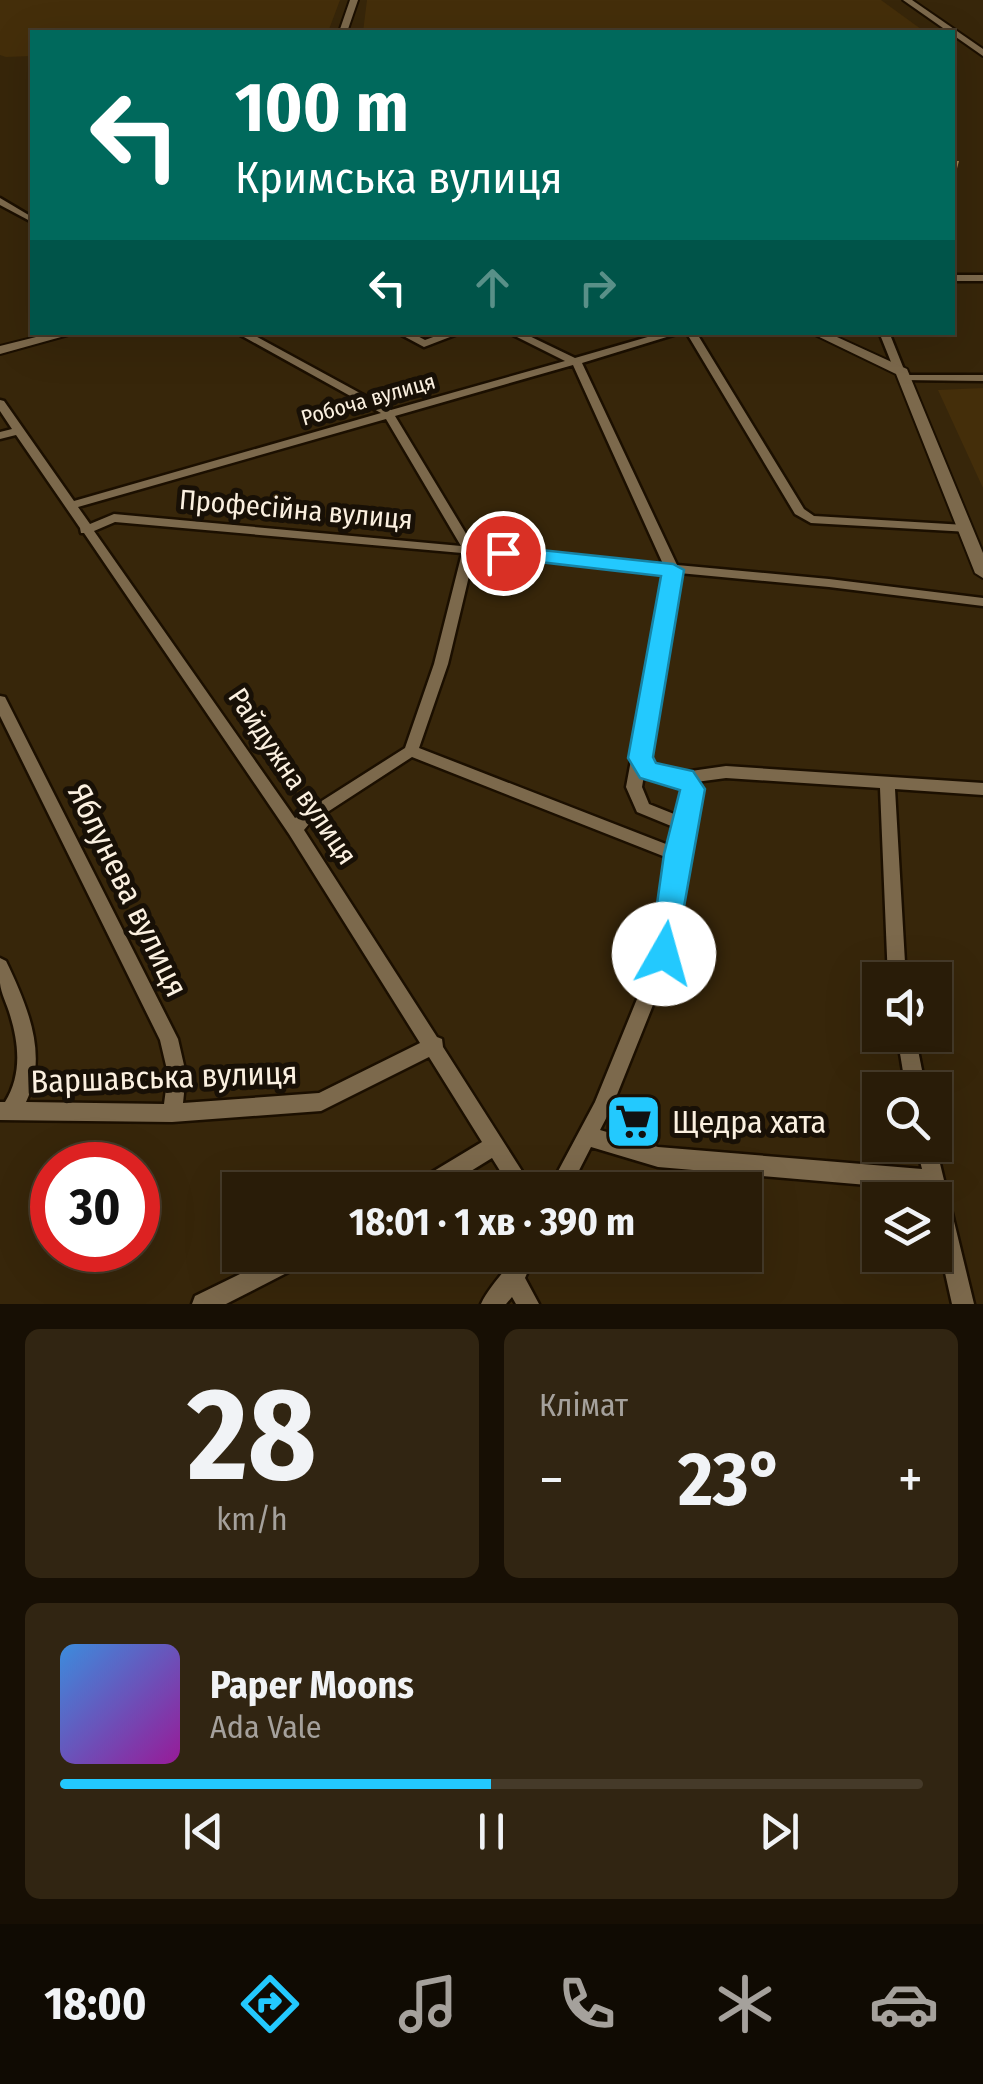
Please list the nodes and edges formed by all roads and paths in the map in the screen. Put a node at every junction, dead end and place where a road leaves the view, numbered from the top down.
1 (354, 0) edge
2 (894, 0) edge
3 (907, 0) edge
4 (344, 30) edge
5 (937, 30) edge
6 (951, 30) edge
7 (955, 33) edge
8 (955, 43) edge
9 (983, 52) edge
10 (983, 62) edge
11 (0, 201) edge
12 (30, 201) edge
13 (11, 206) junction
14 (30, 219) edge
15 (955, 278) edge
16 (983, 278) edge
17 (61, 335) edge
18 (246, 335) edge
19 (407, 335) edge
20 (450, 335) edge
21 (518, 335) edge
22 (668, 335) edge
23 (693, 335) edge
24 (822, 335) edge
25 (885, 335) edge
26 (0, 350) edge
27 (577, 363) junction
28 (902, 372) junction
29 (983, 378) edge
30 (2, 407) edge
31 (388, 412) junction
32 (18, 430) junction
33 (0, 436) edge
34 (76, 504) junction
35 (114, 518) junction
36 (965, 529) junction
37 (85, 530) junction
38 (469, 549) junction
39 (673, 570) junction
40 (983, 573) edge
41 (983, 602) edge
42 (0, 701) edge
43 (410, 752) junction
44 (640, 758) junction
45 (726, 772) junction
46 (684, 778) junction
47 (887, 783) junction
48 (983, 790) edge
49 (692, 794) junction
50 (684, 824) junction
51 (295, 830) junction
52 (677, 854) junction
53 (896, 962) edge
54 (0, 966) edge
55 (435, 1045) junction
56 (5, 1111) edge
57 (172, 1113) junction
58 (587, 1136) junction
59 (496, 1145) junction
60 (929, 1162) edge
61 (451, 1172) edge
62 (513, 1172) edge
63 (568, 1172) edge
64 (932, 1180) junction
65 (267, 1272) edge
66 (516, 1272) edge
67 (513, 1279) junction
68 (203, 1304) edge
69 (492, 1304) edge
70 (528, 1304) edge
71 (964, 1304) edge

1 - 4 street
2 - 5 street
3 - 6 street
7 - 9 street
8 - 10 street
11 - 13 street
12 - 13 street
13 - 14 street
15 - 16 street
17 - 26 street
18 - 31 street
19 - 20 street
21 - 27 street
22 - 27 street, Робоча вулиця
23 - 36 street
24 - 28 street
25 - 28 street
27 - 31 street, Робоча вулиця
27 - 39 street
28 - 29 street
28 - 36 street
30 - 32 street, Райдужна вулиця
31 - 34 street, Робоча вулиця
31 - 38 street
32 - 33 street
32 - 34 street, Райдужна вулиця
34 - 35 street
34 - 37 street, Райдужна вулиця
35 - 37 street, Професійна вулиця
35 - 38 street, Професійна вулиця
36 - 40 street
37 - 51 street, Райдужна вулиця
38 - 39 street, Професійна вулиця
38 - 43 street
39 - 41 street, Професійна вулиця
39 - 44 street
42 - 57 street, Яблунева вулиця
43 - 51 street
43 - 52 street
44 - 46 street
44 - 50 street
45 - 46 street
45 - 47 street
45 - 49 street
46 - 49 street
47 - 48 street
47 - 53 street
49 - 50 street
50 - 52 street
51 - 55 street, Райдужна вулиця
52 - 58 street
54 - 56 street
55 - 57 street, Варшавська вулиця
55 - 59 street, Райдужна вулиця
56 - 57 street, Варшавська вулиця
58 - 63 street
58 - 64 street
59 - 61 street
59 - 62 street, Райдужна вулиця
60 - 64 street
64 - 71 street
65 - 68 street
66 - 67 street
67 - 69 street
67 - 70 street

